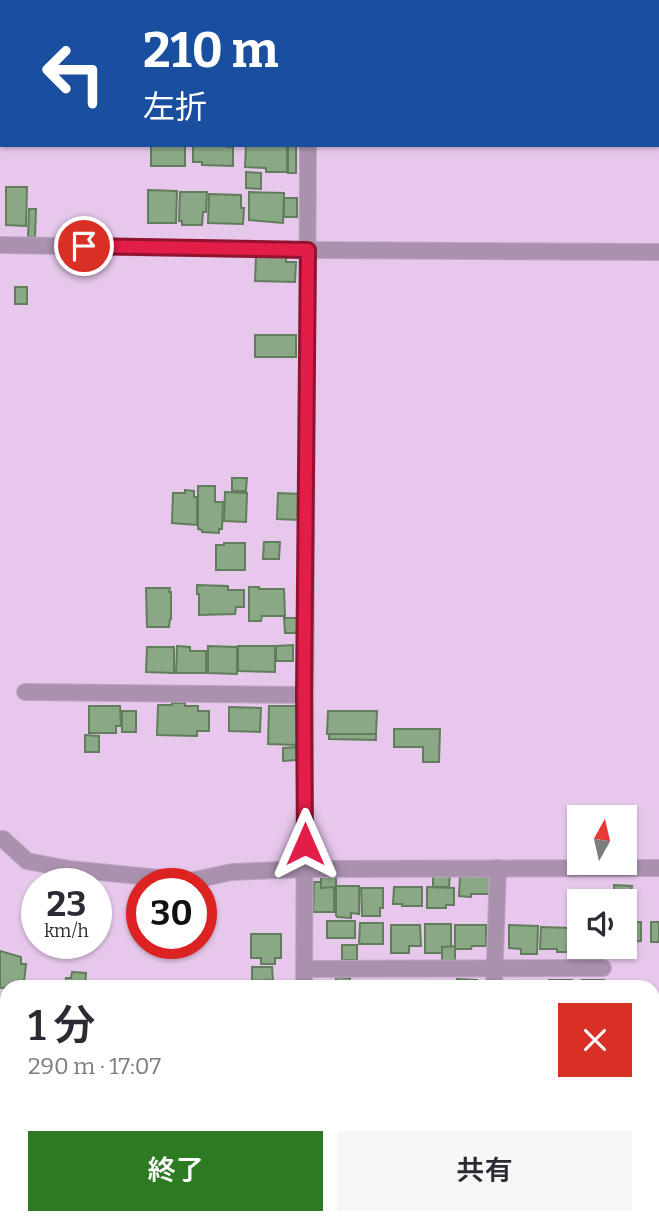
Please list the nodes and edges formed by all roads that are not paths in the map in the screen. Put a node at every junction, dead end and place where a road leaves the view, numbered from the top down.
1 (308, 147) edge
2 (0, 245) edge
3 (308, 250) junction
4 (659, 252) edge
5 (25, 692) dead end
6 (304, 695) junction
7 (0, 839) edge
8 (498, 868) junction
9 (659, 868) edge
10 (305, 869) junction
11 (603, 968) dead end
12 (304, 969) junction
13 (494, 969) junction
14 (304, 980) edge
15 (494, 980) edge

1 - 3 street
2 - 3 street
3 - 4 street
3 - 6 street
5 - 6 street
6 - 10 street
7 - 10 street
8 - 9 street
8 - 10 street
8 - 13 street
10 - 12 street
11 - 13 street
12 - 13 street
12 - 14 street
13 - 15 street

